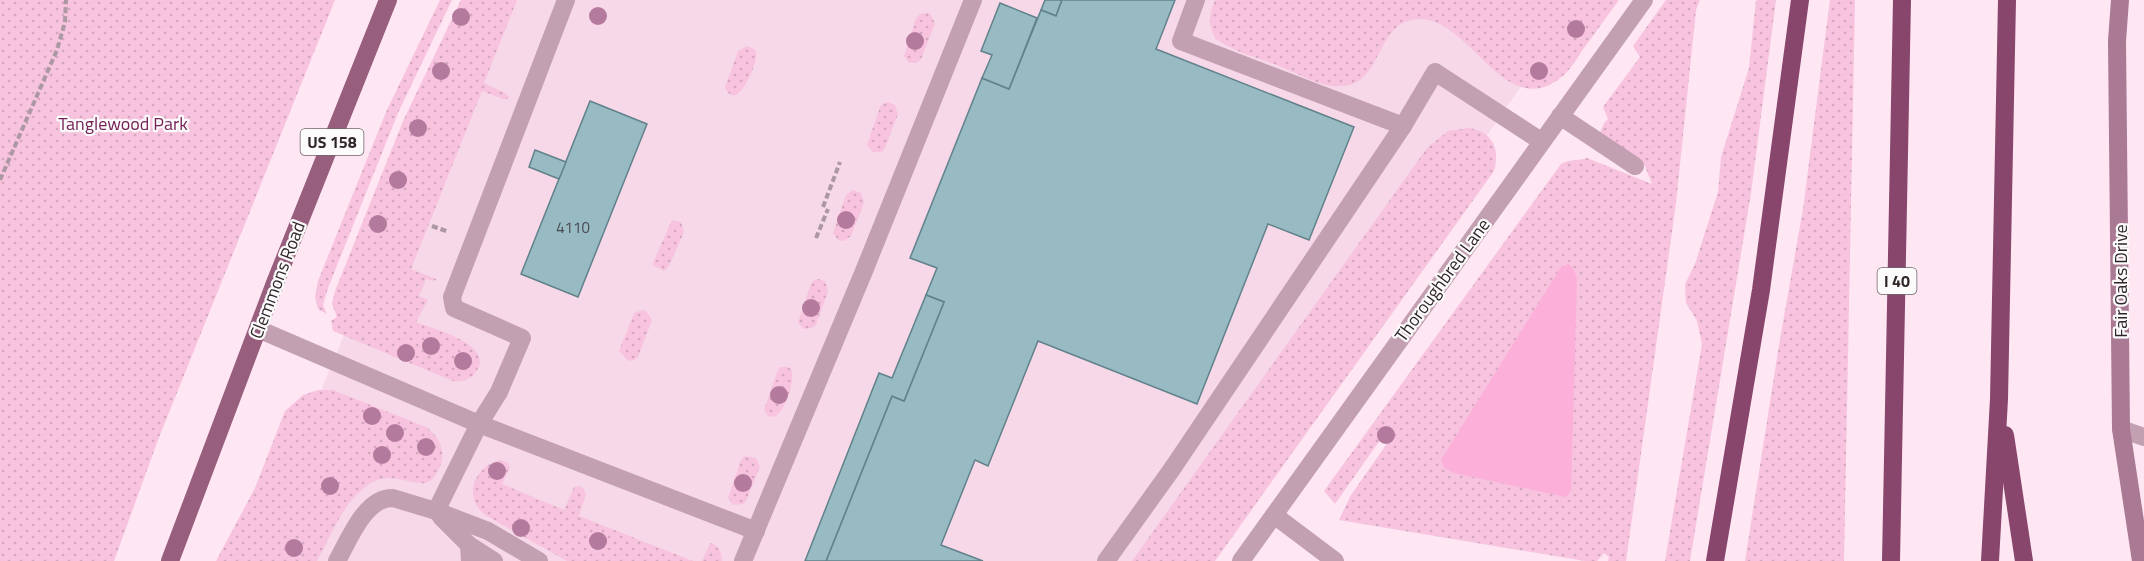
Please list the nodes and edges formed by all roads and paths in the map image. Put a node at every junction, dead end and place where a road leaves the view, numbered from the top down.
1 (66, 0) edge
2 (388, 0) edge
3 (566, 0) edge
4 (973, 0) edge
5 (1196, 0) edge
6 (1644, 0) edge
7 (1800, 0) edge
8 (1902, 0) edge
9 (2007, 0) edge
10 (2120, 0) edge
11 (1560, 116) junction
12 (1404, 126) junction
13 (1541, 141) junction
14 (840, 162) dead end
15 (1635, 166) dead end
16 (0, 180) edge
17 (816, 238) dead end
18 (258, 329) junction
19 (1999, 399) junction
20 (479, 424) junction
21 (2121, 429) junction
22 (2144, 437) edge
23 (436, 511) junction
24 (1274, 515) junction
25 (756, 531) junction
26 (469, 553) edge
27 (170, 561) edge
28 (337, 561) edge
29 (478, 561) edge
30 (494, 561) edge
31 (539, 561) edge
32 (743, 561) edge
33 (1106, 561) edge
34 (1241, 561) edge
35 (1335, 561) edge
36 (1715, 561) edge
37 (1891, 561) edge
38 (1990, 561) edge
39 (2024, 561) edge
40 (2141, 561) edge

1 - 16 path
2 - 18 main road, Clemmons Road / US 158
3 - 20 street
4 - 25 street
5 - 12 street
6 - 11 street, Thoroughbred Lane
7 - 36 highway
8 - 37 highway, I 40
9 - 19 highway
10 - 21 street, Fair Oaks Drive
11 - 13 street, Thoroughbred Lane
11 - 15 street
12 - 13 street
12 - 33 street
13 - 24 street, Thoroughbred Lane
14 - 17 path
18 - 20 street
18 - 27 main road, Clemmons Road / US 158
19 - 38 highway
19 - 39 highway
20 - 23 street
20 - 25 street
21 - 22 street
21 - 40 street, Fair Oaks Drive
23 - 26 street
23 - 28 street
23 - 31 street
24 - 34 street, Thoroughbred Lane
24 - 35 street
25 - 32 street
26 - 29 street
26 - 30 street

